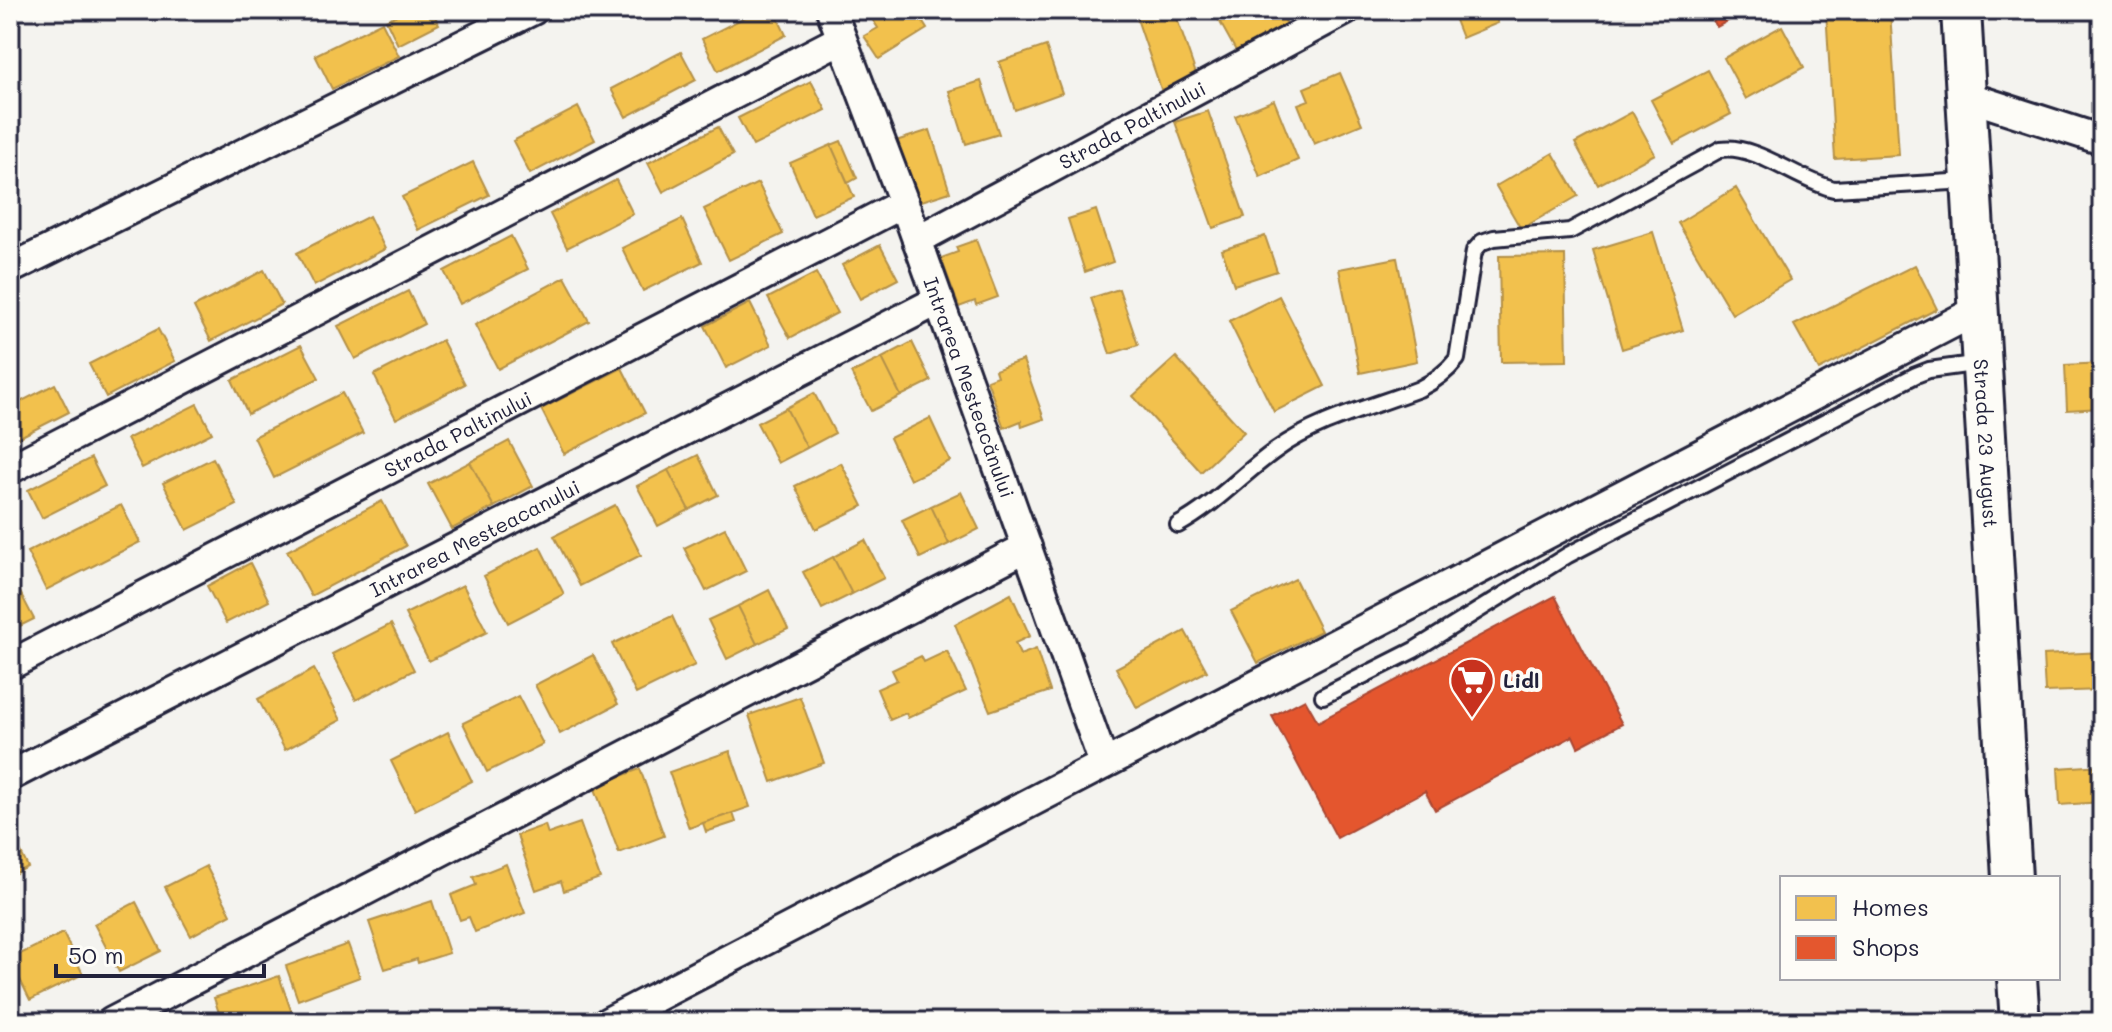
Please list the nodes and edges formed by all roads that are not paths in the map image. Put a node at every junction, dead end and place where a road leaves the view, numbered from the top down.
1 (533, 10) edge
2 (831, 10) edge
3 (1961, 10) edge
4 (1337, 12) edge
5 (841, 39) junction
6 (1966, 96) junction
7 (2102, 140) edge
8 (1972, 181) junction
9 (904, 203) junction
10 (917, 240) junction
11 (10, 269) edge
12 (939, 300) junction
13 (1978, 310) junction
14 (1981, 363) junction
15 (10, 469) edge
16 (1178, 525) dead end
17 (1027, 547) junction
18 (10, 665) edge
19 (1323, 696) dead end
20 (1104, 764) junction
21 (10, 776) edge
22 (2012, 876) edge
23 (2017, 980) edge
24 (112, 1022) edge
25 (608, 1022) edge
26 (2020, 1022) edge

1 - 11 street
2 - 5 street, Intrarea Mesteacănului
3 - 6 main road, Strada 23 August
4 - 10 street, Strada Paltinului
5 - 9 street, Intrarea Mesteacănului
5 - 15 street
6 - 7 street
6 - 8 main road, Strada 23 August
8 - 13 main road, Strada 23 August
8 - 16 lane
9 - 10 street, Intrarea Mesteacănului
9 - 18 street, Strada Paltinului
10 - 12 street, Intrarea Mesteacănului
12 - 17 street, Intrarea Mesteacănului
12 - 21 street, Intrarea Mesteacanului
13 - 14 main road, Strada 23 August
13 - 20 street
14 - 19 lane
14 - 22 main road, Strada 23 August
17 - 20 street, Intrarea Mesteacănului
17 - 24 street
20 - 25 street
23 - 26 main road

